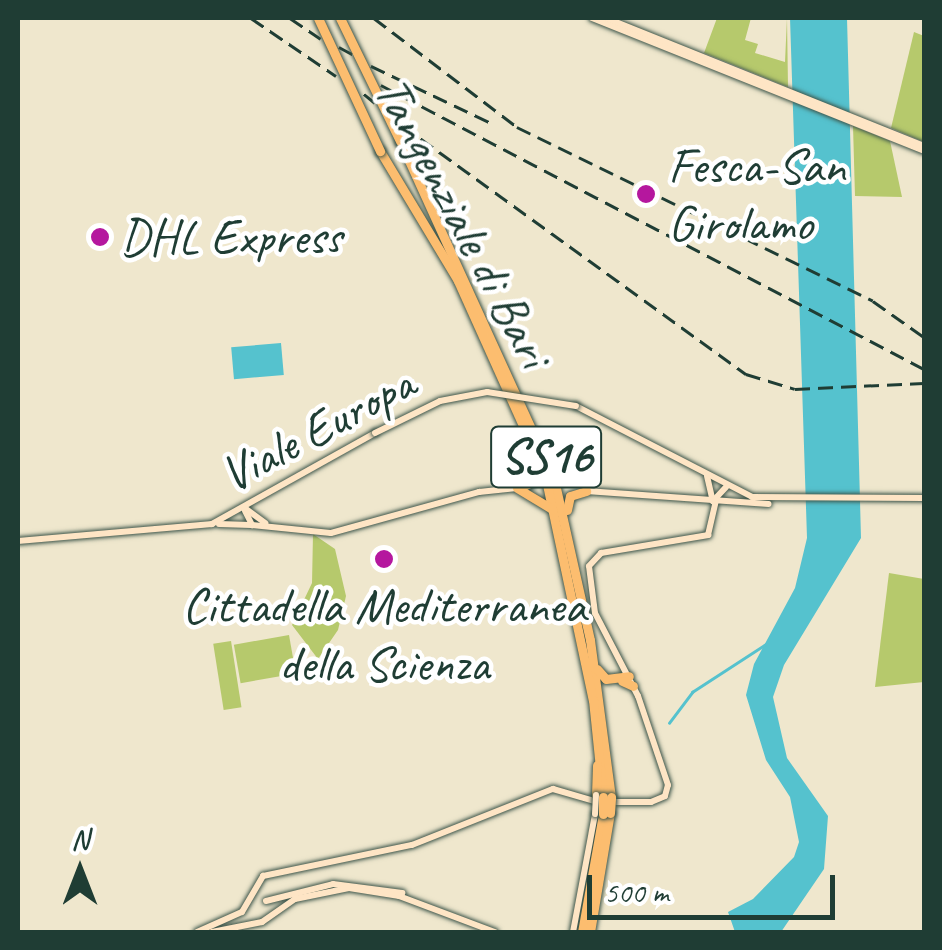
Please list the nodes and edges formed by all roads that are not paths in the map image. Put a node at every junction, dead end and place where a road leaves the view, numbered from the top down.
1 (318, 18) edge
2 (340, 18) edge
3 (592, 18) edge
4 (606, 18) edge
5 (792, 95) junction
6 (924, 148) edge
7 (540, 450) junction
8 (706, 475) junction
9 (726, 486) junction
10 (517, 488) junction
11 (586, 491) junction
12 (712, 498) junction
13 (924, 498) edge
14 (259, 502) junction
15 (779, 502) junction
16 (246, 510) junction
17 (236, 514) junction
18 (253, 523) junction
19 (212, 524) junction
20 (562, 534) junction
21 (18, 541) edge
22 (576, 566) junction
23 (590, 640) junction
24 (623, 666) joint
25 (624, 678) junction
26 (634, 686) joint
27 (600, 719) junction
28 (603, 814) junction
29 (258, 881) junction
30 (399, 894) junction
31 (264, 900) junction
32 (418, 901) junction
33 (247, 905) junction
34 (270, 914) junction
35 (252, 921) junction
36 (197, 932) edge
37 (212, 932) edge
38 (495, 932) edge
39 (506, 932) edge
40 (573, 932) edge
41 (582, 932) edge
42 (590, 932) edge

1 - 7 highway, Tangenziale di Bari / SS16, bridge
2 - 7 highway, Tangenziale di Bari / SS16, bridge
3 - 5 main road
4 - 5 main road
5 - 6 main road
7 - 10 highway
7 - 11 highway
7 - 20 highway, Tangenziale di Bari / SS16
7 - 22 highway, Tangenziale di Bari / SS16
8 - 9 main road, Viale Europa
8 - 12 main road
8 - 14 main road, Viale Europa, bridge
9 - 12 main road
9 - 15 main road, Viale Europa
10 - 18 main road
10 - 20 highway
11 - 12 main road
11 - 22 highway
12 - 15 main road
12 - 24 main road
13 - 15 main road, Viale Europa
14 - 16 main road, Viale Europa
14 - 18 main road
16 - 17 main road, Viale Europa
16 - 18 main road
17 - 18 main road
17 - 19 main road, Viale Europa
18 - 19 main road
19 - 21 main road, Viale Europa
20 - 27 highway, Tangenziale di Bari / SS16
22 - 23 highway, Tangenziale di Bari / SS16
23 - 25 highway
23 - 27 highway, Tangenziale di Bari / SS16
24 - 25 highway
25 - 26 highway
25 - 27 highway
26 - 29 main road
27 - 28 highway, Tangenziale di Bari / SS16, bridge
28 - 40 main road
28 - 41 highway, Tangenziale di Bari / SS16
28 - 42 highway, Tangenziale di Bari / SS16
29 - 31 main road
29 - 33 main road
30 - 31 main road
30 - 32 main road
30 - 34 main road
31 - 33 main road
31 - 34 main road
32 - 38 main road
32 - 39 main road
33 - 35 main road
33 - 36 main road
34 - 35 main road
35 - 37 main road

